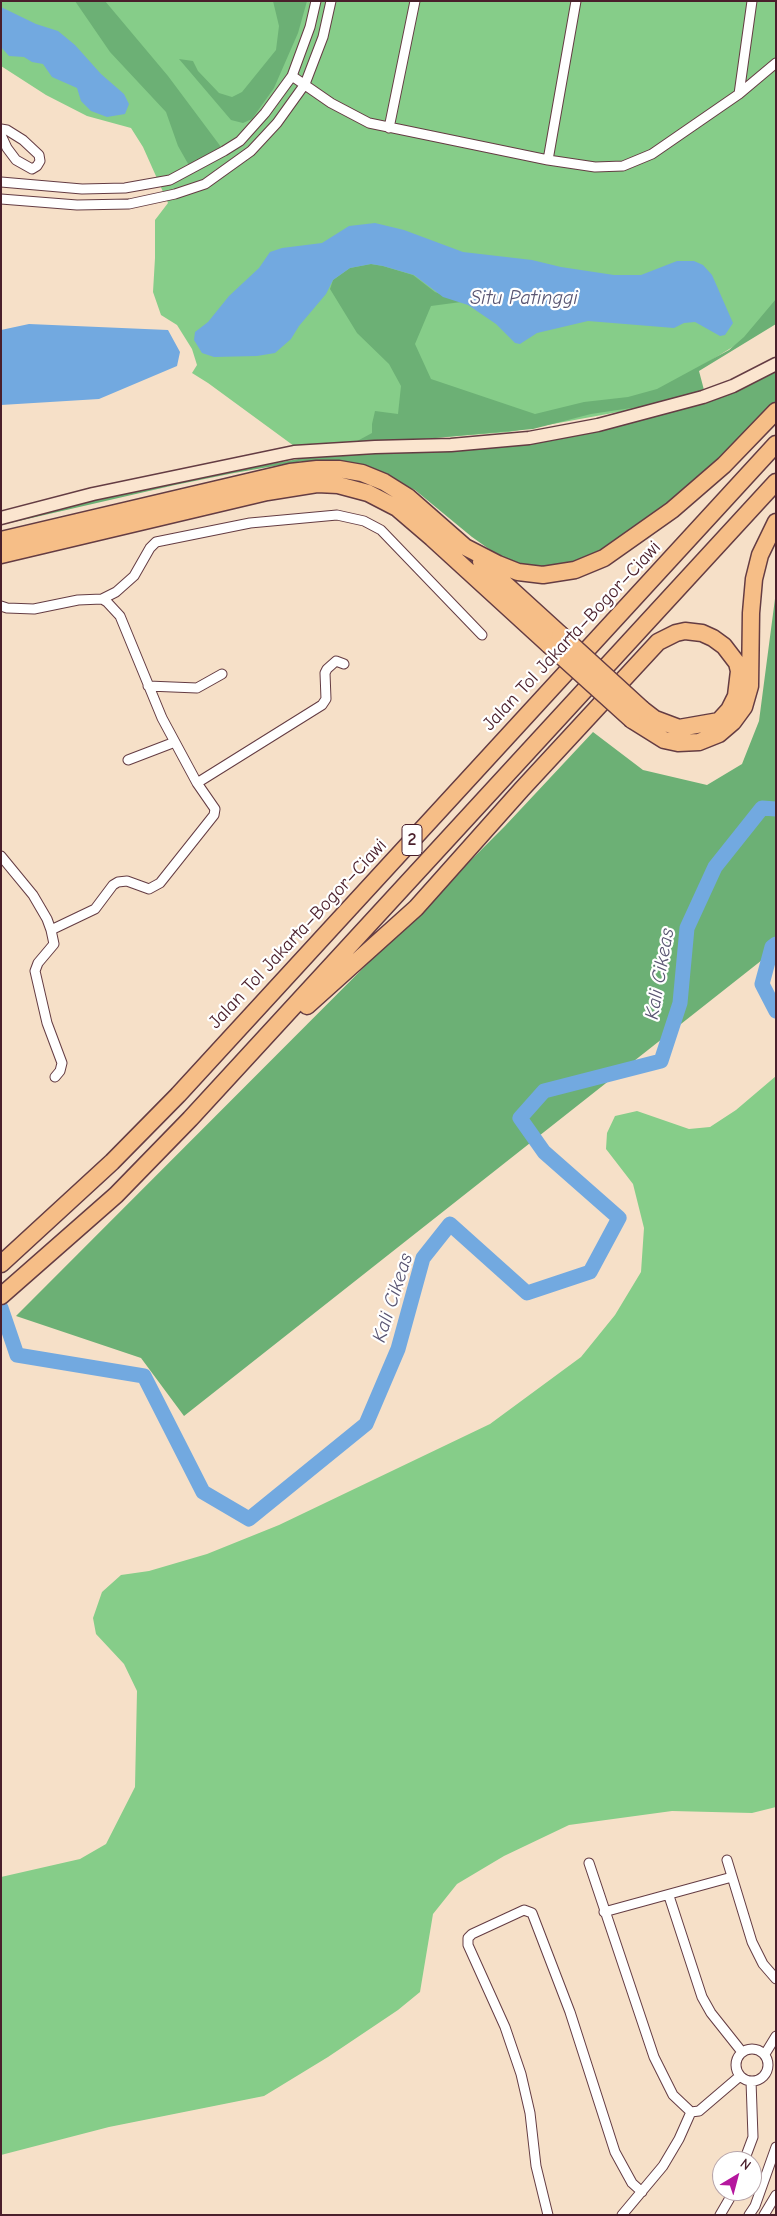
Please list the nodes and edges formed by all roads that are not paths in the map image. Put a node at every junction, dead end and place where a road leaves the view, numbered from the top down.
1 (316, 1) edge
2 (331, 1) edge
3 (415, 1) edge
4 (576, 1) edge
5 (752, 1) edge
6 (776, 63) edge
7 (292, 76) junction
8 (305, 84) junction
9 (739, 94) junction
10 (389, 128) junction
11 (1, 129) edge
12 (1, 135) edge
13 (240, 140) junction
14 (224, 151) junction
15 (251, 151) junction
16 (548, 160) junction
17 (233, 165) junction
18 (1, 182) edge
19 (1, 199) edge
20 (776, 364) edge
21 (776, 411) edge
22 (776, 444) edge
23 (776, 482) edge
24 (1, 518) edge
25 (776, 522) edge
26 (1, 540) edge
27 (465, 547) junction
28 (1, 555) edge
29 (102, 599) junction
30 (1, 606) edge
31 (482, 636) dead end
32 (555, 640) junction
33 (344, 664) dead end
34 (222, 674) dead end
35 (148, 686) junction
36 (637, 714) junction
37 (175, 742) junction
38 (128, 760) dead end
39 (197, 783) junction
40 (1, 856) edge
41 (51, 930) junction
42 (236, 1069) junction
43 (55, 1077) dead end
44 (1, 1264) edge
45 (1, 1296) edge
46 (727, 1860) dead end
47 (589, 1863) dead end
48 (732, 1877) junction
49 (669, 1896) junction
50 (604, 1912) junction
51 (776, 1979) edge
52 (776, 2036) edge
53 (742, 2052) junction
54 (765, 2054) junction
55 (772, 2068) edge
56 (740, 2076) junction
57 (751, 2081) junction
58 (691, 2112) junction
59 (776, 2147) edge
60 (748, 2151) edge
61 (642, 2192) junction
62 (776, 2195) edge
63 (728, 2201) edge
64 (773, 2204) edge
65 (548, 2215) edge
66 (622, 2215) edge
67 (720, 2215) edge
68 (749, 2215) edge
69 (764, 2215) edge

1 - 7 street
2 - 8 street
3 - 10 street
4 - 16 street
5 - 9 street
6 - 9 street
7 - 8 street
7 - 13 street
8 - 10 street
8 - 15 street
9 - 16 street
10 - 16 street
11 - 12 street
13 - 14 street
13 - 15 street
14 - 17 street
14 - 18 street
15 - 17 street
17 - 19 street
20 - 24 main road
21 - 27 highway
22 - 44 highway, Jalan Tol Jakarta–Bogor–Ciawi / 2
23 - 42 highway, 2
25 - 36 highway
26 - 27 highway
27 - 32 highway
28 - 32 highway
29 - 30 street
29 - 31 street
29 - 35 street
32 - 36 highway, bridge
33 - 39 street
34 - 35 street
35 - 37 street
36 - 42 highway
37 - 38 street
37 - 39 street
39 - 41 street
40 - 41 street
41 - 43 street
42 - 45 highway, 2
46 - 48 street
47 - 50 street
48 - 49 street
48 - 51 street
49 - 50 street
49 - 53 street
50 - 58 street
52 - 54 street
53 - 54 street
53 - 56 street
54 - 55 street
55 - 57 street
56 - 57 street
56 - 58 street
57 - 60 street
58 - 61 street
59 - 68 street
61 - 65 street
61 - 66 street
62 - 64 street
63 - 67 street
64 - 69 street

